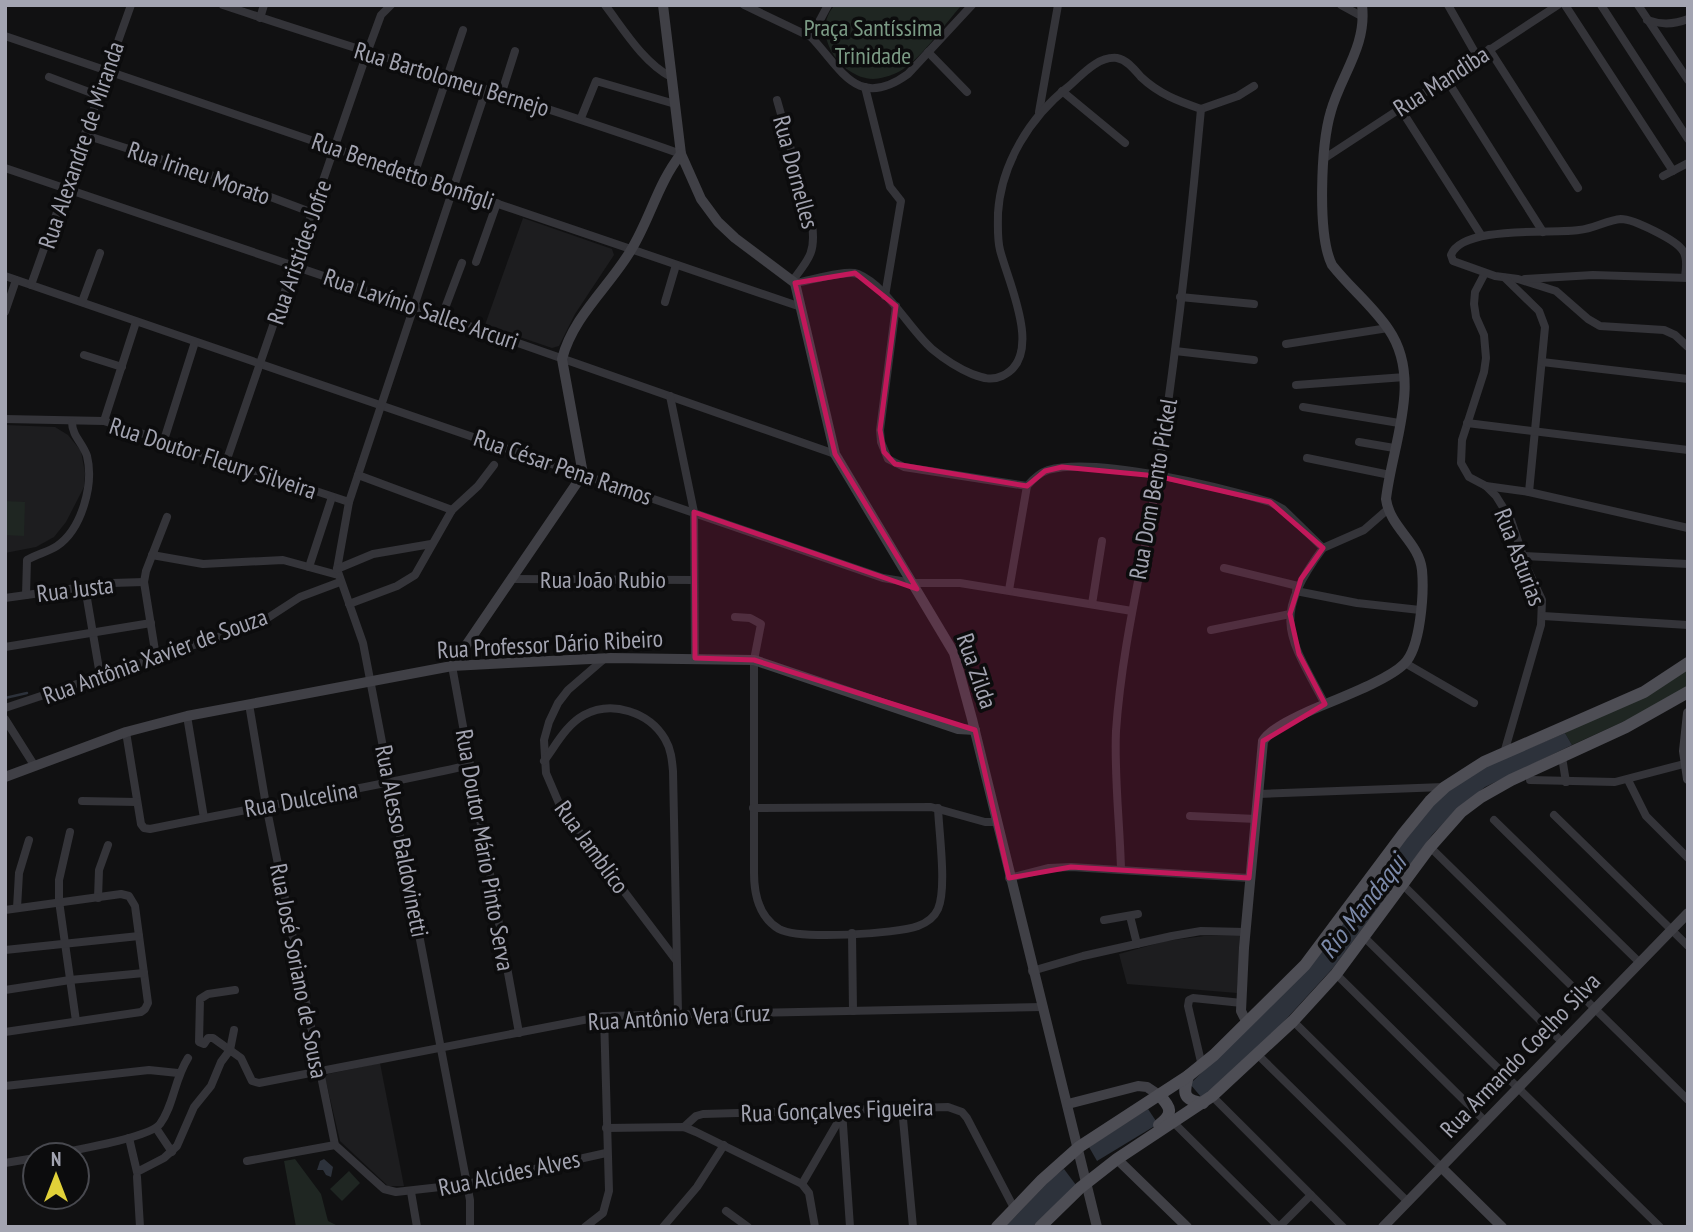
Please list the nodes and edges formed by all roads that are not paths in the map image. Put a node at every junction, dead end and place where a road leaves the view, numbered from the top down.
1 (131, 5) edge
2 (223, 5) edge
3 (264, 5) edge
4 (391, 5) edge
5 (605, 5) edge
6 (663, 5) edge
7 (744, 5) edge
8 (828, 5) edge
9 (972, 5) edge
10 (1058, 5) edge
11 (1341, 5) edge
12 (1448, 5) edge
13 (1558, 5) edge
14 (1565, 5) edge
15 (1601, 5) edge
16 (1638, 5) edge
17 (1363, 11) edge
18 (260, 18) junction
19 (1688, 19) edge
20 (1647, 20) junction
21 (463, 30) dead end
22 (5, 36) edge
23 (811, 37) junction
24 (1489, 50) junction
25 (515, 51) dead end
26 (928, 52) junction
27 (367, 53) junction
28 (1477, 56) junction
29 (106, 71) junction
30 (448, 76) junction
31 (671, 77) junction
32 (49, 78) dead end
33 (1445, 78) junction
34 (1688, 80) edge
35 (1255, 86) dead end
36 (865, 87) junction
37 (486, 90) junction
38 (1062, 92) junction
39 (967, 93) dead end
40 (501, 94) junction
41 (97, 95) junction
42 (777, 100) dead end
43 (675, 104) junction
44 (1400, 108) junction
45 (1201, 109) junction
46 (1039, 115) junction
47 (581, 118) junction
48 (85, 135) junction
49 (1687, 135) edge
50 (1125, 143) dead end
51 (335, 148) junction
52 (681, 154) junction
53 (1325, 158) junction
54 (1688, 163) edge
55 (5, 168) edge
56 (1673, 171) junction
57 (414, 175) junction
58 (1663, 176) dead end
59 (453, 188) junction
60 (1578, 188) dead end
61 (66, 189) junction
62 (497, 203) junction
63 (313, 213) junction
64 (1543, 232) junction
65 (1481, 235) junction
66 (632, 249) junction
67 (100, 253) dead end
68 (476, 262) dead end
69 (462, 263) dead end
70 (676, 265) junction
71 (295, 266) junction
72 (1485, 273) junction
73 (5, 276) edge
74 (1505, 278) junction
75 (1687, 278) edge
76 (1518, 279) junction
77 (16, 280) junction
78 (794, 282) junction
79 (31, 285) junction
80 (885, 296) junction
81 (1180, 297) junction
82 (82, 302) junction
83 (665, 302) dead end
84 (1254, 304) dead end
85 (896, 306) junction
86 (415, 307) junction
87 (801, 307) junction
88 (5, 312) edge
89 (442, 316) junction
90 (136, 322) junction
91 (1388, 328) junction
92 (195, 342) junction
93 (1286, 344) dead end
94 (1688, 347) edge
95 (1175, 351) junction
96 (84, 355) dead end
97 (562, 359) junction
98 (1254, 360) dead end
99 (1542, 362) junction
100 (262, 363) junction
101 (122, 367) junction
102 (1405, 377) junction
103 (1688, 379) edge
104 (1296, 385) dead end
105 (670, 396) junction
106 (382, 404) junction
107 (1303, 407) dead end
108 (5, 419) edge
109 (104, 421) junction
110 (72, 422) junction
111 (1399, 423) junction
112 (1467, 423) junction
113 (1535, 432) junction
114 (164, 440) junction
115 (1359, 442) dead end
116 (1394, 448) junction
117 (1688, 450) edge
118 (835, 454) junction
119 (1307, 458) dead end
120 (226, 462) junction
121 (494, 465) dead end
122 (583, 474) junction
123 (358, 475) junction
124 (1390, 475) junction
125 (1157, 476) junction
126 (1027, 486) junction
127 (1486, 486) junction
128 (1529, 492) junction
129 (332, 496) junction
130 (349, 502) junction
131 (452, 510) junction
132 (1387, 510) junction
133 (694, 512) junction
134 (167, 517) dead end
135 (1688, 527) edge
136 (1102, 541) dead end
137 (431, 544) junction
138 (1323, 548) junction
139 (152, 555) junction
140 (1522, 556) junction
141 (1688, 564) edge
142 (309, 567) junction
143 (1224, 568) dead end
144 (338, 575) junction
145 (513, 579) junction
146 (694, 580) junction
147 (144, 582) junction
148 (913, 583) junction
149 (85, 587) junction
150 (1297, 589) junction
151 (1009, 590) junction
152 (26, 595) junction
153 (5, 598) edge
154 (349, 604) junction
155 (1092, 604) junction
156 (1420, 610) junction
157 (1132, 611) junction
158 (1290, 614) junction
159 (1543, 616) junction
160 (735, 617) dead end
161 (151, 622) junction
162 (1688, 625) edge
163 (1211, 629) dead end
164 (92, 632) junction
165 (5, 647) edge
166 (156, 656) junction
167 (695, 658) junction
168 (604, 659) junction
169 (754, 660) junction
170 (1405, 663) junction
171 (1688, 663) edge
172 (452, 666) junction
173 (100, 675) junction
174 (370, 682) junction
175 (1688, 692) edge
176 (1474, 703) dead end
177 (1672, 703) junction
178 (1325, 704) junction
179 (249, 705) junction
180 (5, 708) edge
181 (1688, 713) edge
182 (187, 716) junction
183 (5, 719) edge
184 (1685, 727) junction
185 (975, 730) junction
186 (126, 732) junction
187 (1504, 753) junction
188 (1562, 757) junction
189 (544, 761) junction
190 (1684, 764) junction
191 (34, 765) junction
192 (470, 765) junction
193 (5, 777) edge
194 (1688, 779) edge
195 (1530, 780) dead end
196 (1628, 780) junction
197 (1566, 782) junction
198 (391, 783) junction
199 (1445, 787) junction
200 (1258, 794) junction
201 (82, 802) dead end
202 (137, 802) junction
203 (267, 805) junction
204 (753, 808) junction
205 (937, 808) junction
206 (1554, 815) dead end
207 (1190, 816) dead end
208 (204, 818) junction
209 (1256, 819) junction
210 (1494, 820) dead end
211 (996, 822) junction
212 (70, 832) dead end
213 (29, 840) dead end
214 (108, 845) dead end
215 (1430, 847) junction
216 (1688, 858) edge
217 (1121, 870) junction
218 (1009, 878) junction
219 (1250, 878) junction
220 (1402, 884) junction
221 (98, 898) junction
222 (59, 901) junction
223 (17, 908) junction
224 (5, 910) edge
225 (1688, 913) edge
226 (1104, 920) dead end
227 (1671, 930) junction
228 (1245, 932) junction
229 (852, 933) junction
230 (139, 936) junction
231 (1364, 937) junction
232 (65, 944) junction
233 (1137, 944) junction
234 (1688, 946) edge
235 (5, 950) edge
236 (676, 960) junction
237 (1639, 962) junction
238 (1032, 971) junction
239 (144, 972) junction
240 (1336, 974) junction
241 (70, 980) junction
242 (5, 990) edge
243 (235, 990) dead end
244 (1242, 1003) junction
245 (1043, 1007) junction
246 (1595, 1009) junction
247 (853, 1011) junction
248 (678, 1013) junction
249 (604, 1016) junction
250 (76, 1021) junction
251 (1246, 1021) junction
252 (1293, 1021) junction
253 (234, 1030) dead end
254 (5, 1032) edge
255 (519, 1033) junction
256 (1562, 1042) junction
257 (442, 1047) junction
258 (230, 1050) junction
259 (1258, 1055) junction
260 (188, 1058) dead end
261 (1202, 1066) junction
262 (318, 1070) junction
263 (178, 1073) junction
264 (1188, 1076) junction
265 (5, 1086) edge
266 (1518, 1087) junction
267 (1158, 1095) junction
268 (1207, 1100) junction
269 (1688, 1100) edge
270 (1068, 1104) junction
271 (902, 1108) junction
272 (842, 1112) junction
273 (1485, 1121) junction
274 (1173, 1122) junction
275 (684, 1128) junction
276 (156, 1129) junction
277 (606, 1129) junction
278 (1150, 1136) junction
279 (130, 1138) junction
280 (335, 1145) junction
281 (724, 1145) junction
282 (91, 1146) edge
283 (1079, 1147) junction
284 (172, 1152) junction
285 (606, 1153) junction
286 (1117, 1159) junction
287 (247, 1161) dead end
288 (1441, 1167) junction
289 (137, 1174) junction
290 (1087, 1183) junction
291 (467, 1184) junction
292 (802, 1184) junction
293 (411, 1192) junction
294 (1311, 1195) junction
295 (1408, 1202) junction
296 (1014, 1208) junction
297 (726, 1211) dead end
298 (140, 1227) edge
299 (417, 1227) edge
300 (470, 1227) edge
301 (585, 1227) edge
302 (663, 1227) edge
303 (748, 1227) edge
304 (816, 1227) edge
305 (850, 1227) edge
306 (913, 1227) edge
307 (997, 1227) edge
308 (1040, 1227) edge
309 (1097, 1227) edge
310 (1187, 1227) edge
311 (1279, 1227) edge
312 (1343, 1227) edge
313 (1383, 1227) edge
314 (1502, 1227) edge
315 (1660, 1227) edge

1 - 29 street, Rua Alexandre de Miranda
2 - 18 street, Rua Bartolomeu Bernejo
3 - 18 street
4 - 27 street, Rua Aristides Jofre
5 - 31 street
6 - 31 street
7 - 23 street
8 - 23 street
9 - 26 street
10 - 46 street
11 - 17 street
12 - 28 street
13 - 24 street, Rua Mandiba
14 - 56 street
15 - 49 street
16 - 20 street
17 - 53 street
18 - 27 street, Rua Bartolomeu Bernejo
19 - 20 street
20 - 34 street
21 - 30 street
22 - 29 street, Rua Benedetto Bonfigli
23 - 36 street
24 - 28 street, Rua Mandiba
24 - 60 street
25 - 40 street
26 - 36 street
26 - 39 street
27 - 30 street, Rua Bartolomeu Bernejo
27 - 51 street, Rua Aristides Jofre
28 - 33 street, Rua Mandiba
29 - 41 street, Rua Alexandre de Miranda
29 - 51 street, Rua Benedetto Bonfigli
30 - 37 street, Rua Bartolomeu Bernejo
30 - 57 street
31 - 43 street
32 - 41 street
33 - 44 street, Rua Mandiba
33 - 64 street
35 - 45 street
36 - 80 street
37 - 40 street, Rua Bartolomeu Bernejo
37 - 59 street
38 - 45 street
38 - 46 street
38 - 50 street
40 - 47 street, Rua Bartolomeu Bernejo
41 - 48 street, Rua Alexandre de Miranda
42 - 78 street, Rua Dornelles
43 - 47 street
43 - 52 street
44 - 53 street, Rua Mandiba
44 - 65 street
45 - 81 street, Rua Dom Bento Pickel
46 - 85 street
47 - 52 street, Rua Bartolomeu Bernejo
48 - 61 street, Rua Alexandre de Miranda
48 - 63 street, Rua Irineu Morato
51 - 57 street, Rua Benedetto Bonfigli
51 - 63 street, Rua Aristides Jofre
52 - 66 street
52 - 78 street
53 - 91 street
54 - 56 street
55 - 61 street, Rua Lavínio Salles Arcuri
56 - 58 street
57 - 59 street, Rua Benedetto Bonfigli
59 - 62 street, Rua Benedetto Bonfigli
59 - 86 street
61 - 71 street, Rua Lavínio Salles Arcuri
61 - 79 street, Rua Alexandre de Miranda
62 - 66 street, Rua Benedetto Bonfigli
62 - 68 street
63 - 71 street, Rua Aristides Jofre
64 - 65 street
64 - 75 street
65 - 72 street
66 - 70 street, Rua Benedetto Bonfigli
66 - 97 street
67 - 82 street
69 - 89 street
70 - 83 street
70 - 87 street, Rua Benedetto Bonfigli
71 - 86 street, Rua Lavínio Salles Arcuri
71 - 100 street, Rua Aristides Jofre
72 - 74 street
72 - 112 street, Rua Asturias
73 - 77 street, Rua César Pena Ramos
74 - 76 street
74 - 99 street
75 - 76 street
76 - 94 street
77 - 79 street, Rua César Pena Ramos
77 - 88 street
78 - 80 street
78 - 87 street, Rua Zilda
79 - 82 street, Rua César Pena Ramos
80 - 85 street
81 - 84 street
81 - 95 street, Rua Dom Bento Pickel
82 - 90 street, Rua César Pena Ramos
85 - 126 street
86 - 89 street, Rua Lavínio Salles Arcuri
86 - 106 street
87 - 118 street, Rua Zilda
89 - 97 street, Rua Lavínio Salles Arcuri
90 - 92 street, Rua César Pena Ramos
90 - 101 street
91 - 93 street
91 - 102 street
92 - 100 street, Rua César Pena Ramos
92 - 114 street
95 - 98 street
95 - 125 street, Rua Dom Bento Pickel
96 - 101 street
97 - 105 street, Rua Lavínio Salles Arcuri
97 - 122 street
99 - 103 street
99 - 113 street
100 - 106 street, Rua César Pena Ramos
100 - 120 street, Rua Aristides Jofre
101 - 109 street
102 - 104 street
102 - 111 street
105 - 118 street, Rua Lavínio Salles Arcuri
105 - 133 street
106 - 122 street, Rua César Pena Ramos
106 - 123 street
107 - 111 street
108 - 110 street, Rua Doutor Fleury Silveira
109 - 110 street, Rua Doutor Fleury Silveira
109 - 114 street, Rua Doutor Fleury Silveira
110 - 152 street
111 - 116 street
112 - 113 street
112 - 127 street, Rua Asturias
113 - 117 street
113 - 128 street
114 - 120 street, Rua Doutor Fleury Silveira
115 - 116 street
116 - 124 street
118 - 148 street, Rua Zilda
119 - 124 street
120 - 129 street, Rua Doutor Fleury Silveira
121 - 131 street
122 - 133 street, Rua César Pena Ramos
122 - 145 street
123 - 130 street, Rua Doutor Fleury Silveira
123 - 131 street
124 - 132 street
125 - 126 street
125 - 138 street
125 - 157 street, Rua Dom Bento Pickel
126 - 151 street
127 - 128 street, Rua Asturias
127 - 140 street, Rua Asturias
128 - 135 street, Rua Asturias
129 - 130 street, Rua Doutor Fleury Silveira
129 - 142 street
130 - 144 street
131 - 137 street
132 - 138 street
132 - 156 street
133 - 146 street
133 - 148 street, Rua César Pena Ramos
134 - 139 street
136 - 155 street
137 - 144 street, Rua Antônia Xavier de Souza
137 - 154 street
138 - 150 street
139 - 142 street
139 - 147 street
140 - 141 street
140 - 159 street, Rua Asturias
142 - 144 street
143 - 150 street
144 - 154 street, Rua Alesso Baldovinetti
144 - 166 street, Rua Antônia Xavier de Souza
145 - 146 street, Rua João Rubio
145 - 172 street
146 - 167 street
147 - 149 street, Rua Justa
147 - 161 street
148 - 151 street, Rua César Pena Ramos
148 - 185 street, Rua Zilda
149 - 152 street, Rua Justa
149 - 164 street
150 - 156 street
150 - 158 street
151 - 155 street, Rua César Pena Ramos
152 - 153 street, Rua Justa
154 - 174 street, Rua Alesso Baldovinetti
155 - 157 street, Rua César Pena Ramos
156 - 170 street
157 - 217 street, Rua Dom Bento Pickel
158 - 163 street
158 - 178 street
159 - 162 street
159 - 187 street, Rua Asturias
160 - 169 street
161 - 164 street
161 - 166 street
164 - 165 street
164 - 173 street
166 - 173 street, Rua Antônia Xavier de Souza
167 - 168 street, Rua Professor Dário Ribeiro
167 - 169 street, Rua Professor Dário Ribeiro
168 - 172 street, Rua Professor Dário Ribeiro
168 - 189 street, Rua Jamblico
169 - 185 street, Rua Professor Dário Ribeiro
169 - 204 street
170 - 176 street
170 - 178 street
171 - 187 main road
172 - 174 street, Rua Professor Dário Ribeiro
172 - 192 street, Rua Doutor Mário Pinto Serva
173 - 180 street, Rua Antônia Xavier de Souza
174 - 179 street, Rua Professor Dário Ribeiro
174 - 198 street, Rua Alesso Baldovinetti
175 - 177 main road
177 - 184 street
177 - 188 main road
178 - 200 street
179 - 182 street, Rua Professor Dário Ribeiro
179 - 203 street, Rua José Soriano de Sousa
181 - 184 street
182 - 186 street, Rua Professor Dário Ribeiro
182 - 208 street
183 - 191 street
184 - 190 street
185 - 211 street, Rua Zilda
186 - 191 street, Rua Professor Dário Ribeiro
186 - 202 street
187 - 199 main road
188 - 197 street
188 - 215 main road
189 - 236 street, Rua Jamblico
189 - 236 street
190 - 194 street
190 - 196 street
191 - 193 street, Rua Professor Dário Ribeiro
192 - 198 street, Rua Dulcelina
192 - 255 street, Rua Doutor Mário Pinto Serva
195 - 197 street
196 - 197 street
196 - 216 street
198 - 203 street, Rua Dulcelina
198 - 257 street, Rua Alesso Baldovinetti
199 - 200 street
199 - 251 main road
200 - 209 street
201 - 202 street
202 - 208 street, Rua Dulcelina
203 - 208 street, Rua Dulcelina
203 - 262 street, Rua José Soriano de Sousa
204 - 205 street
204 - 229 street
205 - 211 street
205 - 229 street
206 - 227 street
207 - 209 street
209 - 219 street
210 - 237 street
211 - 218 street, Rua Zilda
212 - 222 street
213 - 223 street
214 - 221 street
215 - 220 main road
215 - 246 street
217 - 218 street
217 - 219 street
218 - 238 street, Rua Zilda
219 - 228 street
220 - 231 main road
220 - 256 street
221 - 222 street
221 - 230 street
222 - 223 street
222 - 232 street
223 - 224 street
225 - 227 street, Rua Armando Coelho Silva
226 - 233 street
227 - 234 street
227 - 237 street, Rua Armando Coelho Silva
228 - 233 street
228 - 244 street
229 - 247 street
230 - 232 street
230 - 239 street
231 - 240 main road
231 - 266 street
232 - 235 street
232 - 241 street
233 - 238 street
236 - 248 street
237 - 246 street, Rua Armando Coelho Silva
238 - 245 street, Rua Zilda
239 - 241 street
239 - 250 street
240 - 252 main road
240 - 273 street
241 - 242 street
241 - 250 street
243 - 258 street
244 - 251 street
244 - 261 street
245 - 247 street, Rua Antônio Vera Cruz
245 - 270 street, Rua Zilda
246 - 256 street, Rua Armando Coelho Silva
246 - 269 street
247 - 248 street, Rua Antônio Vera Cruz
248 - 249 street, Rua Antônio Vera Cruz
249 - 255 street, Rua Antônio Vera Cruz
249 - 277 street
250 - 254 street
251 - 261 main road
252 - 259 main road
252 - 288 street
253 - 258 street
255 - 257 street, Rua Antônio Vera Cruz
256 - 266 street, Rua Armando Coelho Silva
257 - 262 street, Rua Antônio Vera Cruz
257 - 291 street, Rua Alesso Baldovinetti
258 - 262 street, Rua Antônio Vera Cruz
258 - 284 street
259 - 268 main road
259 - 295 street
260 - 263 street
261 - 264 main road
262 - 280 street, Rua José Soriano de Sousa
263 - 265 street
263 - 276 street
264 - 267 main road
264 - 268 main road
266 - 273 street, Rua Armando Coelho Silva
266 - 315 street
267 - 270 street
267 - 278 main road
267 - 283 main road
268 - 274 main road
268 - 294 street
270 - 283 street, Rua Zilda
271 - 272 street, Rua Gonçalves Figueira
271 - 296 street, Rua Gonçalves Figueira
271 - 306 street
272 - 275 street, Rua Gonçalves Figueira
272 - 292 street
272 - 305 street
273 - 288 street, Rua Armando Coelho Silva
274 - 278 main road
274 - 311 street
275 - 277 street, Rua Gonçalves Figueira
275 - 281 street
276 - 279 street
276 - 284 street
277 - 285 street
278 - 286 main road
279 - 282 street
279 - 289 street
280 - 287 street
280 - 293 street
281 - 292 street
281 - 302 street
283 - 290 street, Rua Zilda
283 - 296 main road
284 - 289 street
285 - 291 street, Rua Alcides Alves
285 - 301 street
286 - 290 main road
286 - 310 street
288 - 295 street, Rua Armando Coelho Silva
288 - 314 street
289 - 298 street
290 - 308 main road
290 - 309 street, Rua Zilda
291 - 293 street, Rua Alcides Alves
291 - 300 street, Rua Alesso Baldovinetti
292 - 304 street
293 - 299 street
294 - 311 street
294 - 312 street
295 - 313 street, Rua Armando Coelho Silva
296 - 307 main road
297 - 303 street

